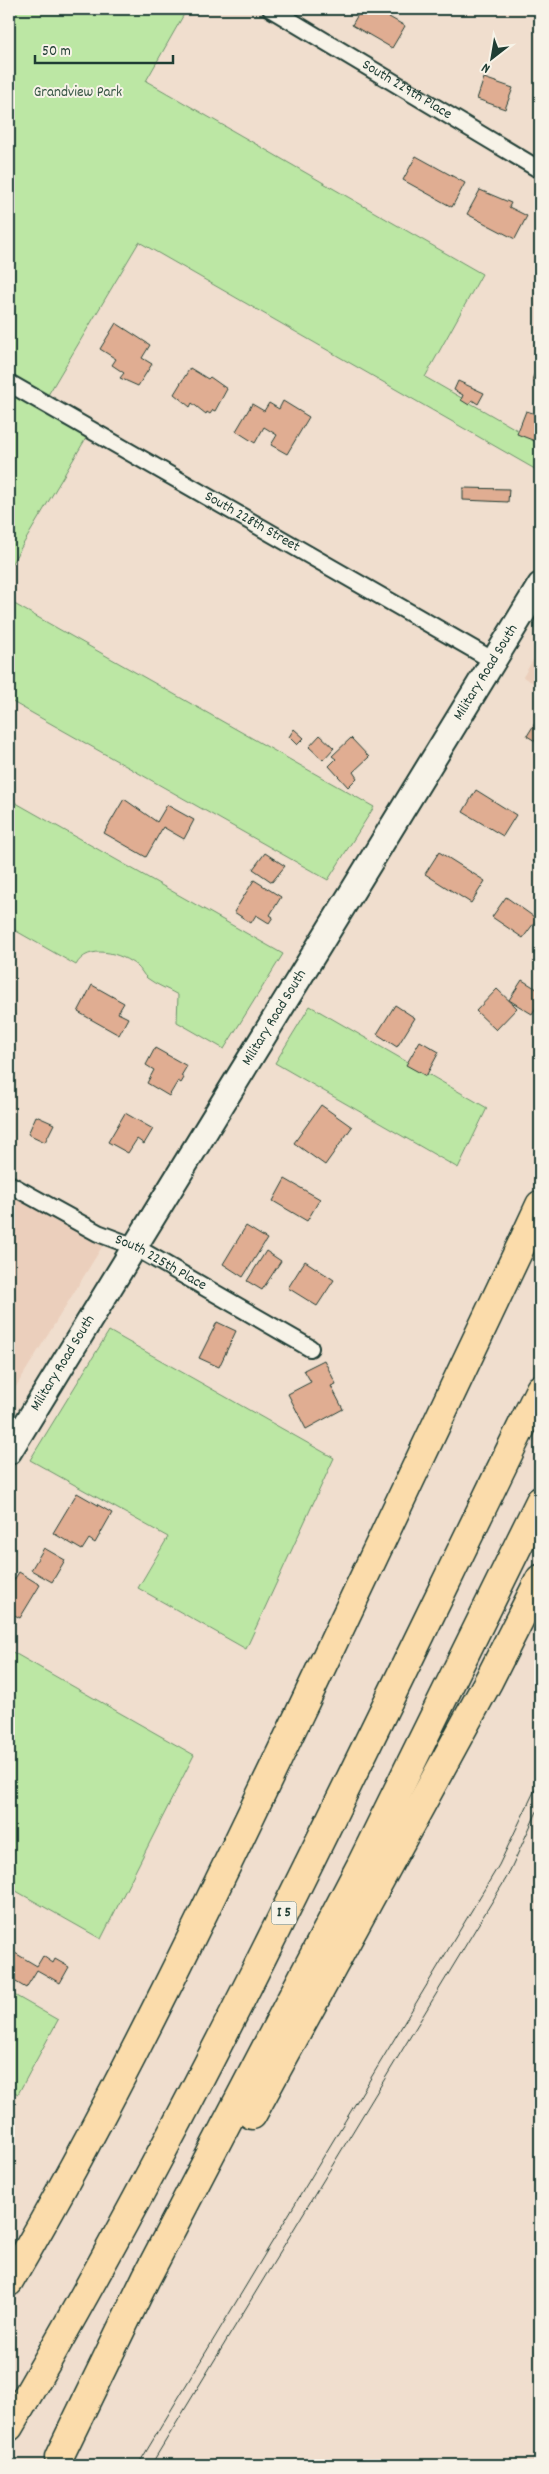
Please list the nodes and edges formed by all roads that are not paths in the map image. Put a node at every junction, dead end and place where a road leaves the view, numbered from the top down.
1 (272, 9) edge
2 (540, 170) edge
3 (9, 384) edge
4 (540, 585) edge
5 (494, 661) junction
6 (9, 1184) edge
7 (540, 1193) edge
8 (540, 1205) edge
9 (135, 1247) junction
10 (512, 1266) junction
11 (310, 1348) dead end
12 (540, 1390) edge
13 (9, 1452) edge
14 (540, 1501) edge
15 (540, 1579) edge
16 (9, 2282) edge
17 (9, 2427) edge
18 (56, 2461) edge

1 - 2 street, South 229th Place
3 - 5 street, South 228th Street
4 - 5 main road, Military Road South
5 - 9 main road, Military Road South
6 - 9 street, South 225th Place
7 - 10 highway
8 - 10 highway
9 - 11 street, South 225th Place
9 - 13 main road, Military Road South
10 - 16 highway
12 - 17 highway, I 5
14 - 18 highway
15 - 18 highway

